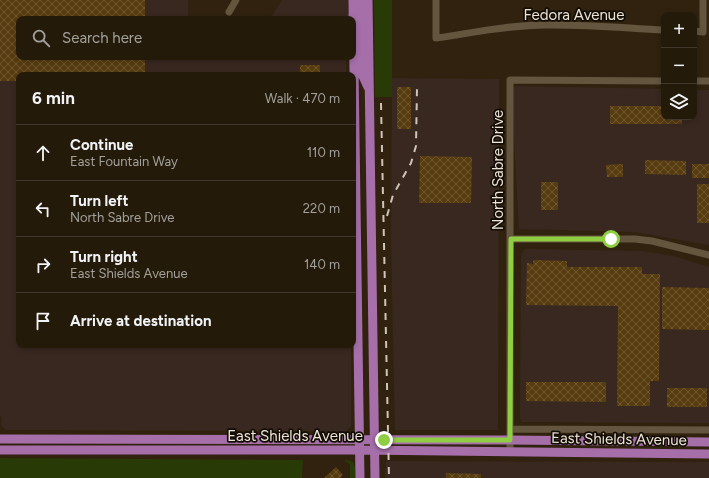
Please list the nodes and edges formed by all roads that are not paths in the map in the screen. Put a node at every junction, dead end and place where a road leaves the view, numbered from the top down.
1 (236, 0) edge
2 (353, 0) edge
3 (359, 0) edge
4 (368, 0) edge
5 (436, 0) edge
6 (703, 0) edge
7 (229, 12) dead end
8 (353, 15) joint
9 (368, 16) junction
10 (661, 30) edge
11 (697, 31) edge
12 (354, 60) edge
13 (354, 72) edge
14 (661, 81) edge
15 (697, 81) edge
16 (709, 81) edge
17 (369, 90) junction
18 (356, 197) edge
19 (511, 239) junction
20 (709, 255) edge
21 (510, 429) junction
22 (709, 430) edge
23 (0, 439) edge
24 (360, 439) junction
25 (257, 440) junction
26 (375, 440) junction
27 (510, 440) junction
28 (709, 442) edge
29 (0, 450) edge
30 (360, 450) junction
31 (375, 450) junction
32 (180, 451) junction
33 (510, 452) junction
34 (709, 454) edge
35 (360, 478) edge
36 (375, 478) edge

1 - 7 street
2 - 8 main road
3 - 9 main road
4 - 9 main road
5 - 10 street, Fedora Avenue
6 - 11 street
8 - 17 main road
9 - 17 main road
12 - 13 main road
14 - 19 street, North Sabre Drive
15 - 16 street
17 - 26 main road
18 - 24 main road
19 - 20 street
19 - 21 street, North Sabre Drive
21 - 22 street, East Shields Avenue
21 - 27 street, North Sabre Drive
23 - 25 main road, East Shields Avenue
24 - 25 main road, East Shields Avenue
24 - 26 main road, East Shields Avenue
24 - 30 main road
25 - 32 main road
26 - 27 main road, East Shields Avenue
26 - 31 main road
27 - 28 main road, East Shields Avenue
27 - 33 street, North Sabre Drive
29 - 32 main road, East Shields Avenue
30 - 31 main road, East Shields Avenue
30 - 32 main road, East Shields Avenue
30 - 35 main road
31 - 33 main road, East Shields Avenue
31 - 36 main road
33 - 34 main road, East Shields Avenue

